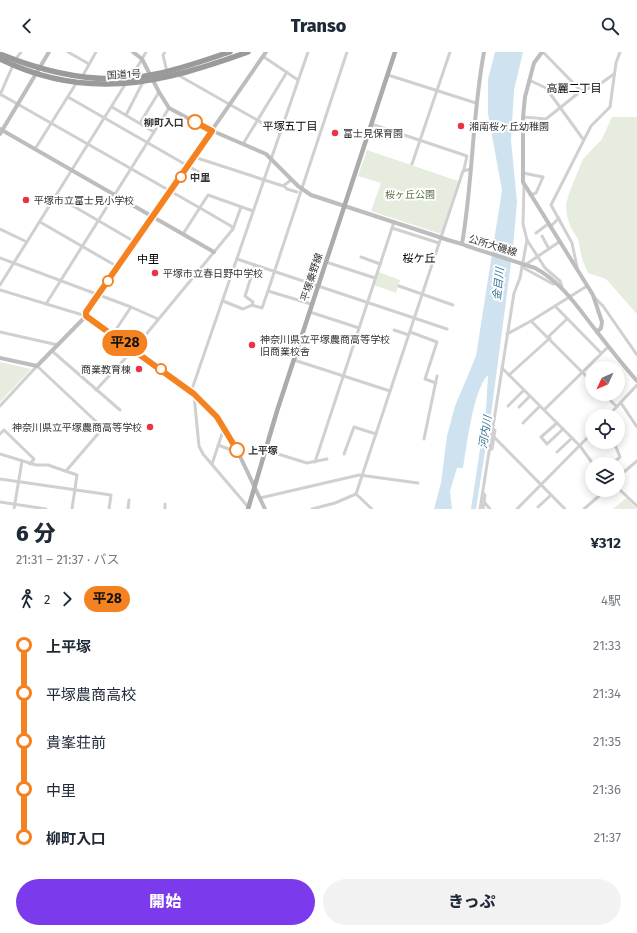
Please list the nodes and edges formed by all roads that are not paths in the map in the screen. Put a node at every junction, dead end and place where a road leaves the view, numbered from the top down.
1 (21, 52) edge
2 (49, 52) edge
3 (68, 52) edge
4 (96, 52) edge
5 (133, 52) edge
6 (146, 52) edge
7 (164, 52) edge
8 (230, 52) edge
9 (248, 52) edge
10 (266, 52) edge
11 (308, 52) edge
12 (347, 52) edge
13 (395, 52) edge
14 (450, 52) edge
15 (484, 52) edge
16 (542, 52) edge
17 (620, 52) edge
18 (0, 54) edge
19 (216, 54) edge
20 (264, 57) junction
21 (0, 59) edge
22 (142, 59) junction
23 (14, 63) junction
24 (89, 64) junction
25 (37, 70) junction
26 (167, 72) junction
27 (287, 72) junction
28 (614, 74) junction
29 (178, 75) junction
30 (388, 75) junction
31 (82, 77) junction
32 (130, 78) junction
33 (151, 78) junction
34 (298, 80) junction
35 (529, 80) junction
36 (77, 82) junction
37 (143, 82) junction
38 (126, 84) junction
39 (437, 91) junction
40 (581, 91) junction
41 (159, 92) junction
42 (0, 94) edge
43 (68, 97) junction
44 (476, 103) junction
45 (18, 104) junction
46 (230, 105) junction
47 (112, 107) junction
48 (169, 108) junction
49 (561, 108) junction
50 (126, 115) junction
51 (523, 117) junction
52 (105, 119) junction
53 (257, 120) junction
54 (52, 123) junction
55 (140, 123) junction
56 (371, 124) junction
57 (1, 131) edge
58 (212, 131) junction
59 (154, 132) junction
60 (280, 133) junction
61 (583, 139) junction
62 (420, 140) junction
63 (147, 143) junction
64 (88, 144) junction
65 (243, 144) junction
66 (35, 149) junction
67 (194, 157) junction
68 (271, 158) junction
69 (412, 164) dead end
70 (188, 166) junction
71 (131, 169) junction
72 (471, 169) junction
73 (72, 170) junction
74 (464, 170) junction
75 (523, 173) junction
76 (209, 178) dead end
77 (264, 180) junction
78 (291, 180) junction
79 (524, 185) junction
80 (284, 186) junction
81 (299, 190) junction
82 (170, 191) junction
83 (115, 195) junction
84 (530, 195) junction
85 (56, 196) junction
86 (344, 206) junction
87 (241, 207) junction
88 (200, 208) junction
89 (253, 211) junction
90 (153, 216) junction
91 (559, 218) junction
92 (99, 220) junction
93 (40, 222) junction
94 (394, 222) junction
95 (549, 226) junction
96 (392, 228) junction
97 (0, 229) edge
98 (233, 229) junction
99 (536, 233) dead end
100 (183, 234) junction
101 (542, 236) dead end
102 (527, 240) junction
103 (27, 242) junction
104 (135, 242) junction
105 (559, 242) junction
106 (439, 243) junction
107 (465, 245) junction
108 (82, 246) junction
109 (549, 249) junction
110 (214, 252) junction
111 (537, 256) junction
112 (361, 257) dead end
113 (0, 258) edge
114 (237, 259) junction
115 (326, 262) junction
116 (14, 263) junction
117 (380, 264) junction
118 (255, 265) junction
119 (118, 267) junction
120 (522, 267) junction
121 (577, 271) junction
122 (274, 272) junction
123 (375, 278) junction
124 (61, 281) junction
125 (558, 283) junction
126 (0, 285) edge
127 (318, 286) junction
128 (399, 286) dead end
129 (587, 286) junction
130 (562, 287) junction
131 (0, 290) edge
132 (268, 291) junction
133 (422, 294) junction
134 (99, 295) junction
135 (592, 295) junction
136 (570, 296) junction
137 (223, 302) junction
138 (368, 303) junction
139 (46, 304) junction
140 (311, 304) junction
141 (252, 305) junction
142 (453, 305) dead end
143 (555, 306) junction
144 (132, 307) junction
145 (310, 312) junction
146 (86, 316) junction
147 (414, 318) junction
148 (158, 319) junction
149 (567, 319) junction
150 (531, 321) junction
151 (359, 328) junction
152 (447, 329) dead end
153 (394, 330) dead end
154 (0, 332) edge
155 (597, 332) junction
156 (113, 334) junction
157 (409, 334) junction
158 (507, 334) junction
159 (549, 338) junction
160 (58, 345) junction
161 (608, 347) junction
162 (134, 349) junction
163 (52, 351) junction
164 (601, 353) junction
165 (637, 354) edge
166 (0, 358) edge
167 (294, 360) junction
168 (37, 366) junction
169 (502, 368) junction
170 (583, 372) junction
171 (509, 375) junction
172 (343, 376) junction
173 (437, 376) dead end
174 (637, 381) edge
175 (436, 383) junction
176 (637, 385) edge
177 (96, 390) junction
178 (524, 390) junction
179 (390, 391) junction
180 (192, 393) junction
181 (530, 396) junction
182 (508, 400) dead end
183 (611, 401) edge
184 (621, 403) junction
185 (0, 406) edge
186 (540, 406) junction
187 (519, 407) dead end
188 (617, 407) joint
189 (120, 410) dead end
190 (544, 410) junction
191 (524, 423) dead end
192 (557, 423) junction
193 (494, 425) junction
194 (224, 427) junction
195 (637, 427) edge
196 (563, 429) junction
197 (0, 434) edge
198 (376, 434) junction
199 (494, 437) junction
200 (572, 438) junction
201 (424, 439) dead end
202 (585, 441) edge
203 (218, 445) junction
204 (580, 446) junction
205 (237, 450) junction
206 (265, 450) junction
207 (490, 450) junction
208 (557, 452) dead end
209 (0, 454) edge
210 (344, 454) dead end
211 (588, 457) edge
212 (327, 459) dead end
213 (22, 461) junction
214 (637, 461) edge
215 (315, 462) junction
216 (30, 464) junction
217 (212, 464) junction
218 (66, 471) junction
219 (625, 471) edge
220 (363, 475) junction
221 (0, 479) edge
222 (19, 482) junction
223 (418, 483) dead end
224 (254, 485) junction
225 (541, 485) junction
226 (74, 490) junction
227 (483, 493) junction
228 (356, 494) junction
229 (551, 495) junction
230 (625, 495) edge
231 (598, 497) edge
232 (260, 498) junction
233 (129, 500) dead end
234 (0, 502) edge
235 (484, 502) junction
236 (15, 504) junction
237 (165, 504) dead end
238 (562, 506) junction
239 (637, 506) edge
240 (248, 508) edge
241 (14, 509) edge
242 (46, 509) edge
243 (72, 509) edge
244 (109, 509) edge
245 (128, 509) edge
246 (165, 509) edge
247 (265, 509) edge
248 (312, 509) edge
249 (372, 509) edge
250 (481, 509) edge
251 (490, 509) edge
252 (517, 509) edge
253 (543, 509) edge
254 (558, 509) edge
255 (565, 509) edge
256 (584, 509) edge

1 - 23 street
2 - 25 street
3 - 24 street
4 - 24 street
5 - 22 street
6 - 22 street
7 - 26 street
8 - 19 highway, 国道1号
9 - 29 highway, 国道1号
10 - 20 street
11 - 34 street
12 - 81 street
13 - 30 main road, 平塚秦野線
14 - 39 street
15 - 44 street, 公所大磯線
16 - 35 street
16 - 40 street
17 - 28 street
18 - 23 highway, 国道1号
19 - 26 highway, 国道1号
20 - 27 street
20 - 46 street
21 - 23 highway, 国道1号
22 - 32 street
22 - 33 street
23 - 25 highway, 国道1号
23 - 42 street
24 - 31 street
25 - 31 highway, 国道1号
25 - 36 highway, 国道1号
25 - 45 street
26 - 33 highway, 国道1号
27 - 34 street
27 - 53 street
28 - 40 street
28 - 61 street
29 - 33 highway, 国道1号
29 - 46 street
30 - 39 street
30 - 56 main road, 平塚秦野線
31 - 32 highway, 国道1号
32 - 33 highway, 国道1号
33 - 37 highway, 国道1号
33 - 41 street
34 - 60 street
35 - 49 street
35 - 51 street
36 - 38 highway, 国道1号
36 - 43 street
37 - 38 highway, 国道1号
37 - 50 street
38 - 47 street
39 - 44 street
39 - 62 street
40 - 49 street
41 - 48 street
41 - 55 street
42 - 45 street
43 - 52 street
43 - 54 street
44 - 72 street, 公所大磯線
45 - 54 street
45 - 57 street
46 - 53 street
46 - 58 street
47 - 50 street
47 - 52 street
48 - 58 street
48 - 59 street
49 - 51 street
49 - 61 street
50 - 55 street
51 - 75 street
52 - 63 street
52 - 64 street
53 - 60 street
53 - 65 street
54 - 64 street
54 - 66 street
55 - 59 street
56 - 62 street
56 - 86 main road, 平塚秦野線
57 - 66 street
58 - 65 street
58 - 67 street
59 - 63 street
60 - 68 street
61 - 91 street
62 - 69 street
62 - 74 street
63 - 70 street
63 - 71 street
64 - 71 street
64 - 73 street
65 - 68 street
66 - 73 street
67 - 70 street
67 - 77 street
68 - 77 street
68 - 78 street
70 - 76 street
70 - 82 street
71 - 82 street
71 - 83 street
72 - 74 street
72 - 107 street, 公所大磯線
73 - 83 street
73 - 85 street
74 - 106 street
75 - 79 street
75 - 84 street
77 - 80 street
77 - 89 street
78 - 80 street
78 - 81 street
79 - 84 street
79 - 102 street
80 - 81 street
81 - 86 street
81 - 122 street
82 - 88 street
82 - 90 street
83 - 90 street
83 - 92 street
84 - 95 street
85 - 92 street
85 - 93 street
86 - 94 street
86 - 115 main road, 平塚秦野線
87 - 88 street
87 - 89 street
87 - 98 street
88 - 98 street
88 - 100 street
89 - 114 street
90 - 100 street
90 - 104 street
91 - 95 street
91 - 121 street
92 - 104 street
92 - 108 street
93 - 103 street
93 - 108 street
94 - 96 street
94 - 107 street, bridge
95 - 99 street
95 - 105 street
96 - 106 street
96 - 117 street
97 - 103 street
98 - 110 street
100 - 110 street
101 - 109 street
102 - 111 street
102 - 120 street
103 - 116 street
104 - 119 street
105 - 109 street
105 - 121 street
106 - 133 street
107 - 125 street, 公所大磯線, bridge
108 - 119 street
108 - 124 street
109 - 111 street
110 - 148 street
111 - 120 street
111 - 130 street
112 - 117 street
113 - 116 street
114 - 118 street
114 - 137 street
115 - 123 street
115 - 127 main road, 平塚秦野線
116 - 124 street
116 - 126 street
117 - 123 street
118 - 122 street
118 - 141 street
119 - 134 street
120 - 125 street
120 - 158 street
121 - 129 street
122 - 127 street
122 - 132 street
123 - 138 street
124 - 134 street
124 - 139 street
125 - 130 street, 公所大磯線
127 - 138 street
127 - 140 main road, 平塚秦野線
128 - 133 street
129 - 135 street
129 - 136 street
130 - 136 street, 公所大磯線
131 - 139 street
132 - 140 street
132 - 141 street
133 - 142 street
133 - 147 street
134 - 144 street
134 - 146 street
135 - 155 street
135 - 165 street
136 - 143 street
136 - 155 street, 公所大磯線
137 - 141 street
137 - 180 street
138 - 147 street
138 - 151 street
139 - 146 street
140 - 145 main road, 平塚秦野線
143 - 149 street
143 - 150 street
144 - 148 street
144 - 156 street
145 - 151 street
145 - 167 main road, 平塚秦野線
146 - 156 street
146 - 160 street
147 - 152 street
147 - 157 street
148 - 162 street
149 - 159 street
149 - 164 street
150 - 158 street
150 - 159 street
151 - 172 street
153 - 157 street
154 - 160 street
155 - 161 street, 公所大磯線
156 - 162 street
157 - 175 street
157 - 179 street
158 - 169 street
159 - 170 street
159 - 171 street
160 - 163 street
161 - 164 street
161 - 174 street, 公所大磯線
162 - 177 street
162 - 180 street
163 - 168 street
163 - 177 street
164 - 170 street
166 - 168 street
167 - 172 street
167 - 206 main road, 平塚秦野線
168 - 185 street
168 - 218 street
169 - 171 street
169 - 193 street
170 - 190 street
171 - 178 street
172 - 179 street
172 - 215 street
173 - 175 street
175 - 201 street
176 - 184 street
177 - 189 street
178 - 181 street
178 - 182 street
179 - 198 street
180 - 194 street
180 - 217 street
181 - 186 street
181 - 187 street
183 - 188 street
184 - 188 street
184 - 195 street
186 - 190 street
186 - 191 street
190 - 192 street
192 - 196 street
192 - 196 street
193 - 199 street
193 - 207 street
194 - 203 street
194 - 205 street
196 - 200 street
197 - 216 street
198 - 210 street
198 - 220 street
199 - 207 street
199 - 225 street
200 - 204 street
200 - 208 street
202 - 204 street
203 - 205 street
203 - 217 street
204 - 211 street
204 - 225 street
205 - 224 street
206 - 215 street
206 - 224 main road, 平塚秦野線
207 - 227 street
209 - 213 street
212 - 215 street
213 - 216 street
213 - 222 street
214 - 219 street
216 - 218 street
217 - 240 street
218 - 226 street
220 - 223 street
220 - 228 street
220 - 232 street
221 - 222 street
222 - 226 street
222 - 236 street
224 - 232 street
224 - 240 main road, 平塚秦野線
225 - 229 street
225 - 252 street
226 - 243 street
226 - 244 street
227 - 235 street
227 - 250 street
228 - 248 street
228 - 249 street
229 - 238 street
229 - 253 street
230 - 239 street
231 - 256 street
232 - 247 street
233 - 245 street
234 - 236 street
235 - 250 street
235 - 251 street
236 - 241 street
236 - 242 street
237 - 246 street
238 - 254 street
238 - 255 street

